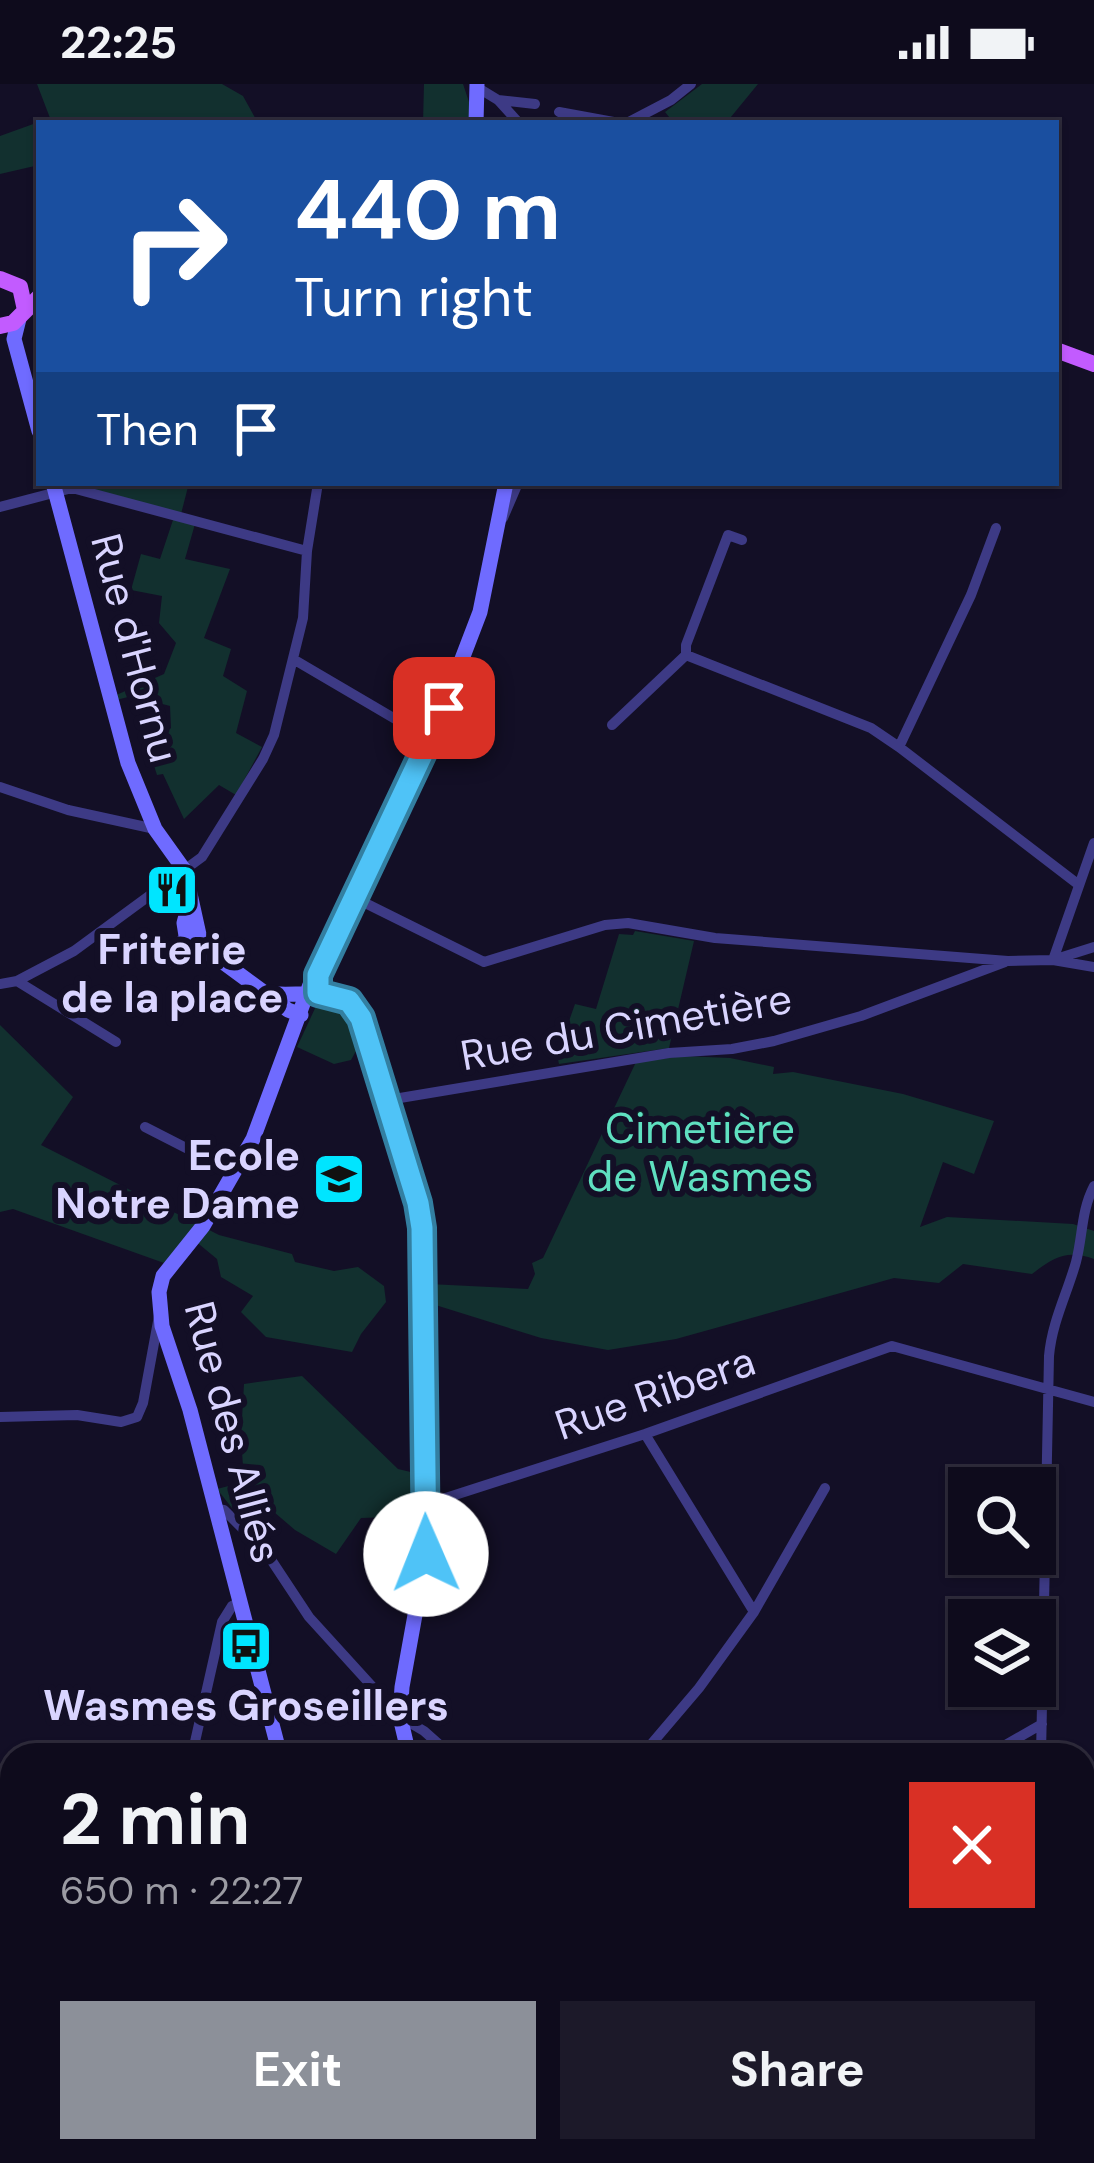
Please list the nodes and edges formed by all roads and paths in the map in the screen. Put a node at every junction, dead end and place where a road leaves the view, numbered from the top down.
1 (692, 84) edge
2 (475, 85) edge
3 (499, 100) junction
4 (535, 104) dead end
5 (559, 112) dead end
6 (476, 120) edge
7 (516, 120) edge
8 (606, 120) edge
9 (628, 120) edge
10 (8, 279) edge
11 (30, 305) edge
12 (0, 326) edge
13 (14, 339) junction
14 (1059, 351) edge
15 (1094, 364) edge
16 (36, 420) edge
17 (54, 486) edge
18 (318, 486) edge
19 (506, 486) edge
20 (517, 486) edge
21 (0, 507) edge
22 (500, 525) junction
23 (996, 528) dead end
24 (742, 540) dead end
25 (308, 550) junction
26 (688, 657) junction
27 (293, 659) junction
28 (612, 725) dead end
29 (431, 740) junction
30 (899, 746) junction
31 (0, 787) edge
32 (155, 829) junction
33 (1094, 843) edge
34 (185, 871) junction
35 (1079, 885) junction
36 (353, 897) junction
37 (1094, 947) edge
38 (1053, 960) junction
39 (1008, 961) junction
40 (1094, 967) edge
41 (17, 981) junction
42 (0, 984) edge
43 (315, 987) junction
44 (264, 993) junction
45 (301, 1015) junction
46 (116, 1042) dead end
47 (388, 1100) junction
48 (145, 1127) dead end
49 (235, 1173) junction
50 (1094, 1186) edge
51 (160, 1312) junction
52 (1046, 1389) junction
53 (1094, 1402) edge
54 (0, 1417) edge
55 (644, 1434) junction
56 (825, 1488) dead end
57 (427, 1504) junction
58 (216, 1508) junction
59 (240, 1602) junction
60 (754, 1612) junction
61 (400, 1717) junction
62 (1042, 1724) junction
63 (195, 1743) edge
64 (277, 1743) edge
65 (406, 1743) edge
66 (438, 1743) edge
67 (654, 1743) edge
68 (1009, 1743) edge
69 (1041, 1743) edge

1 - 9 street
2 - 3 street
2 - 6 street
3 - 4 street
3 - 7 street
5 - 8 street
10 - 11 main road
11 - 12 main road
11 - 13 street
12 - 13 street
13 - 16 street
14 - 15 main road
17 - 21 street
17 - 25 street
17 - 32 street, Rue d'Hornu
18 - 25 street
19 - 22 street, Rue des Alliés
20 - 22 street
22 - 29 street, Rue des Alliés
23 - 30 street
24 - 26 street
25 - 27 street
26 - 28 street
26 - 30 street
27 - 29 street
27 - 34 street
29 - 36 street, Rue des Alliés
30 - 35 street
31 - 32 street
32 - 34 street, Rue d'Hornu
33 - 35 street
34 - 41 street
34 - 44 street
35 - 38 street
36 - 39 street
36 - 43 street, Rue des Alliés
37 - 38 street
38 - 39 street
38 - 40 street
39 - 47 street, Rue du Cimetière
41 - 42 street
41 - 46 street
43 - 44 street
43 - 45 street, Rue des Alliés
43 - 47 street
44 - 45 street
45 - 49 street, Rue des Alliés
47 - 57 street
48 - 49 street
49 - 51 street, Rue des Alliés
50 - 52 street
51 - 54 street
51 - 58 street, Rue des Alliés
52 - 53 street
52 - 55 street, Rue Ribera
52 - 62 street
55 - 57 street, Rue Ribera
55 - 60 street
56 - 60 street
57 - 61 street
58 - 59 street, Rue des Alliés
58 - 61 street
59 - 63 street
59 - 64 street, Rue des Alliés
60 - 67 street
61 - 65 street
61 - 66 street
62 - 68 street
62 - 69 street

